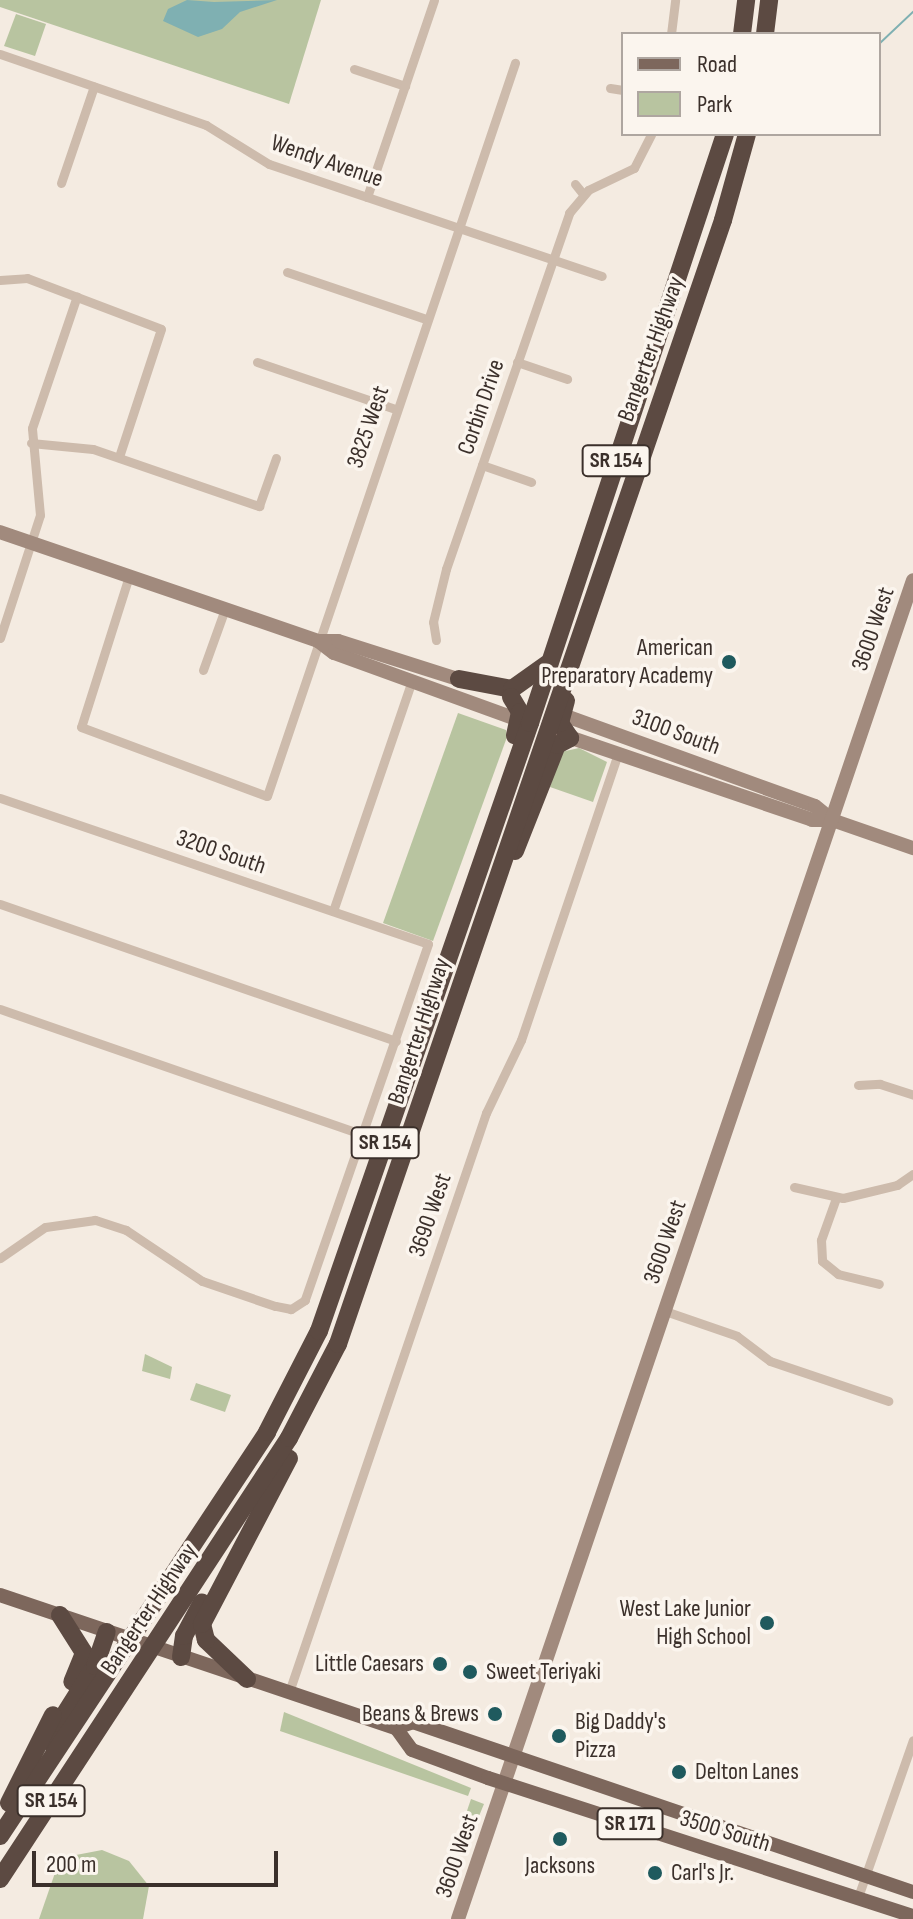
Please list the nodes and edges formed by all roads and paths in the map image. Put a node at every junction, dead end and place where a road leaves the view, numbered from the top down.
1 (434, 0) edge
2 (675, 0) edge
3 (746, 0) edge
4 (769, 0) edge
5 (671, 32) edge
6 (742, 32) edge
7 (765, 32) edge
8 (0, 54) edge
9 (515, 63) dead end
10 (354, 69) dead end
11 (94, 86) junction
12 (405, 86) junction
13 (610, 88) dead end
14 (621, 90) edge
15 (650, 136) edge
16 (724, 136) edge
17 (746, 136) edge
18 (61, 183) dead end
19 (575, 184) dead end
20 (583, 194) junction
21 (367, 197) junction
22 (458, 227) junction
23 (553, 259) junction
24 (686, 264) junction
25 (287, 272) dead end
26 (602, 276) dead end
27 (0, 280) edge
28 (77, 296) junction
29 (426, 319) junction
30 (257, 362) dead end
31 (517, 362) junction
32 (567, 379) dead end
33 (395, 409) junction
34 (31, 443) junction
35 (119, 457) junction
36 (276, 458) dead end
37 (482, 465) junction
38 (635, 469) junction
39 (531, 482) dead end
40 (0, 532) edge
41 (33, 544) junction
42 (129, 576) junction
43 (913, 580) edge
44 (225, 609) junction
45 (0, 638) edge
46 (436, 640) dead end
47 (318, 641) junction
48 (551, 659) junction
49 (203, 670) dead end
50 (459, 679) junction
51 (411, 683) junction
52 (511, 697) joint
53 (541, 717) junction
54 (570, 738) junction
55 (618, 754) junction
56 (0, 798) edge
57 (832, 820) junction
58 (913, 848) edge
59 (0, 904) edge
60 (486, 904) junction
61 (333, 911) junction
62 (444, 975) junction
63 (0, 1009) edge
64 (396, 1041) junction
65 (858, 1085) dead end
66 (913, 1095) edge
67 (413, 1128) junction
68 (364, 1135) junction
69 (912, 1178) edge
70 (794, 1187) dead end
71 (836, 1198) junction
72 (0, 1258) edge
73 (879, 1284) dead end
74 (665, 1311) junction
75 (290, 1390) junction
76 (888, 1401) dead end
77 (299, 1421) junction
78 (232, 1528) junction
79 (0, 1595) edge
80 (60, 1615) junction
81 (107, 1632) junction
82 (130, 1640) junction
83 (152, 1647) junction
84 (181, 1657) junction
85 (247, 1679) junction
86 (289, 1692) junction
87 (396, 1728) junction
88 (913, 1740) edge
89 (55, 1754) junction
90 (514, 1756) junction
91 (505, 1783) junction
92 (0, 1819) edge
93 (0, 1836) edge
94 (0, 1863) edge
95 (866, 1875) junction
96 (0, 1879) edge
97 (913, 1892) edge
98 (858, 1897) junction
99 (913, 1916) edge
100 (458, 1919) edge

1 - 12 street
2 - 5 street
3 - 6 highway
4 - 7 highway
8 - 11 street, Wendy Avenue
9 - 22 street, 3825 West
10 - 12 street
11 - 18 street
11 - 21 street, Wendy Avenue
12 - 21 street
13 - 14 street
15 - 20 street
16 - 24 highway, Bangerter Highway / SR 154
17 - 38 highway, Bangerter Highway / SR 154
19 - 20 street
20 - 23 street, Corbin Drive
21 - 22 street, Wendy Avenue
22 - 23 street, Wendy Avenue
22 - 29 street, 3825 West
23 - 26 street, Wendy Avenue
23 - 31 street, Corbin Drive
24 - 38 highway
24 - 48 highway, Bangerter Highway / SR 154
25 - 29 street
27 - 28 street
28 - 34 street
28 - 35 street
29 - 33 street, 3825 West
30 - 33 street
31 - 32 street
31 - 37 street, Corbin Drive
33 - 47 street, 3825 West
34 - 35 street
34 - 41 street
35 - 36 street
37 - 39 street
37 - 46 street, Corbin Drive
38 - 53 highway
40 - 41 main road, 3100 South
41 - 42 main road, 3100 South
41 - 45 street
42 - 44 main road, 3100 South
42 - 47 street, 3825 West
43 - 57 main road, 3600 West
44 - 47 main road, 3100 South
44 - 49 street
47 - 50 main road, 3100 South
47 - 51 main road, 3100 South
48 - 50 highway
48 - 53 highway, Bangerter Highway / SR 154
50 - 52 main road, 3100 South
51 - 53 main road, 3100 South
51 - 61 street
52 - 53 highway
53 - 54 highway
53 - 57 main road, 3100 South
53 - 60 highway, Bangerter Highway / SR 154
53 - 62 highway, Bangerter Highway / SR 154
54 - 55 main road, 3100 South
54 - 60 highway
55 - 57 main road, 3100 South
55 - 86 street, 3690 West
56 - 61 street, 3200 South
57 - 58 main road, 3100 South
57 - 74 main road, 3600 West
59 - 64 street
60 - 67 highway, Bangerter Highway / SR 154
61 - 64 street, 3200 South
62 - 67 highway
62 - 75 highway, Bangerter Highway / SR 154
63 - 68 street
64 - 68 street
65 - 66 street
67 - 77 highway, Bangerter Highway / SR 154
68 - 72 street
69 - 71 street
70 - 71 street
71 - 73 street
74 - 76 street
74 - 90 main road, 3600 West
75 - 78 highway
75 - 82 highway, Bangerter Highway / SR 154
77 - 78 highway, Bangerter Highway / SR 154
77 - 85 highway
78 - 83 highway, Bangerter Highway / SR 154
78 - 84 highway
79 - 80 main road, 3500 South / SR 171
80 - 81 main road, 3500 South / SR 171
80 - 92 highway
81 - 82 main road, 3500 South / SR 171
81 - 89 highway
82 - 83 main road, 3500 South / SR 171
82 - 89 highway, Bangerter Highway / SR 154
83 - 84 main road, 3500 South / SR 171
83 - 96 highway, Bangerter Highway / SR 154
84 - 85 main road, 3500 South / SR 171
85 - 86 main road, 3500 South / SR 171
86 - 87 main road, 3500 South / SR 171
87 - 90 main road, 3500 South / SR 171
87 - 91 main road, 3500 South / SR 171
88 - 95 street
89 - 93 highway, Bangerter Highway / SR 154
89 - 94 highway
90 - 91 main road, 3600 West
90 - 95 main road, 3500 South / SR 171
91 - 98 main road, 3500 South / SR 171
91 - 100 main road, 3600 West
95 - 97 main road, 3500 South / SR 171
95 - 98 street
98 - 99 main road, 3500 South / SR 171

